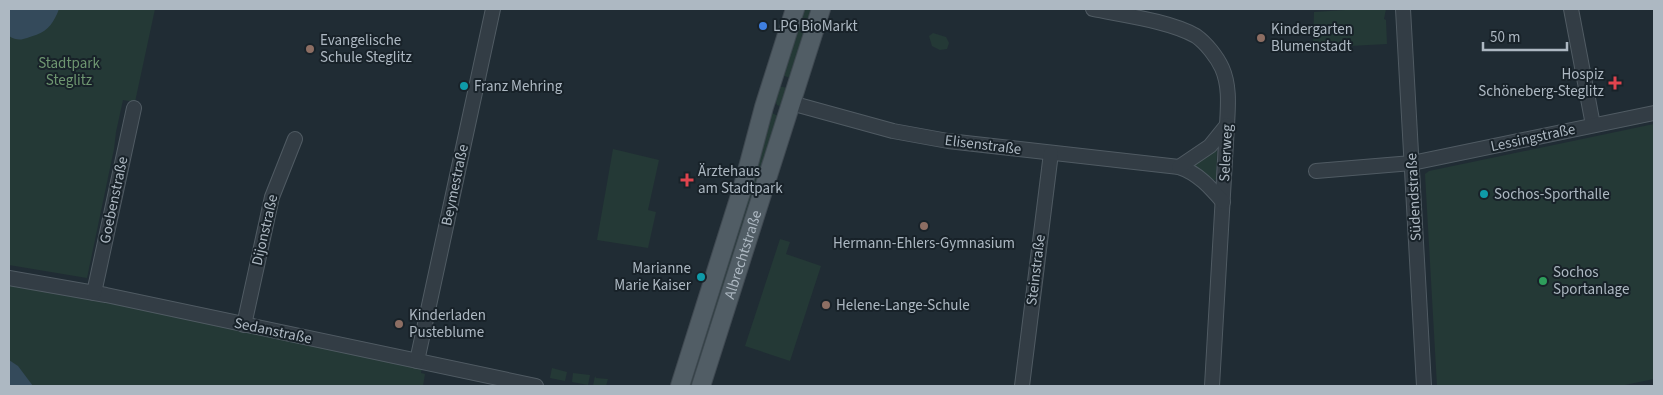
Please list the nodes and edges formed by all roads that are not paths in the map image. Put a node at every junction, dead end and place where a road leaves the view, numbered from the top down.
1 (494, 9) edge
2 (795, 9) edge
3 (821, 9) edge
4 (1093, 9) edge
5 (1403, 9) edge
6 (1572, 9) edge
7 (764, 107) junction
8 (134, 108) dead end
9 (790, 108) junction
10 (1654, 112) edge
11 (1227, 125) junction
12 (1593, 125) junction
13 (295, 139) dead end
14 (1051, 153) junction
15 (1412, 163) junction
16 (1179, 167) junction
17 (1316, 171) dead end
18 (1223, 202) junction
19 (9, 278) edge
20 (94, 293) junction
21 (244, 324) junction
22 (417, 361) junction
23 (536, 386) edge
24 (680, 386) edge
25 (701, 386) edge
26 (1022, 386) edge
27 (1212, 386) edge
28 (1424, 386) edge

1 - 22 street, Beymestraße
2 - 7 main road, Albrechtstraße
3 - 9 main road, Albrechtstraße
4 - 11 street, Selerweg
5 - 15 street, Südendstraße
6 - 12 street
7 - 9 main road
7 - 24 main road, Albrechtstraße
8 - 20 street, Goebenstraße
9 - 14 street, Elisenstraße
9 - 25 main road, Albrechtstraße
10 - 12 street, Lessingstraße
11 - 16 street
11 - 18 street, Selerweg
12 - 15 street, Lessingstraße
13 - 21 street, Dijonstraße
14 - 16 street, Elisenstraße
14 - 26 street, Steinstraße
15 - 17 street
15 - 28 street, Südendstraße
16 - 18 street, Elisenstraße
18 - 27 street, Selerweg
19 - 20 street, Sedanstraße
20 - 21 street, Sedanstraße
21 - 22 street, Sedanstraße
22 - 23 street, Sedanstraße

